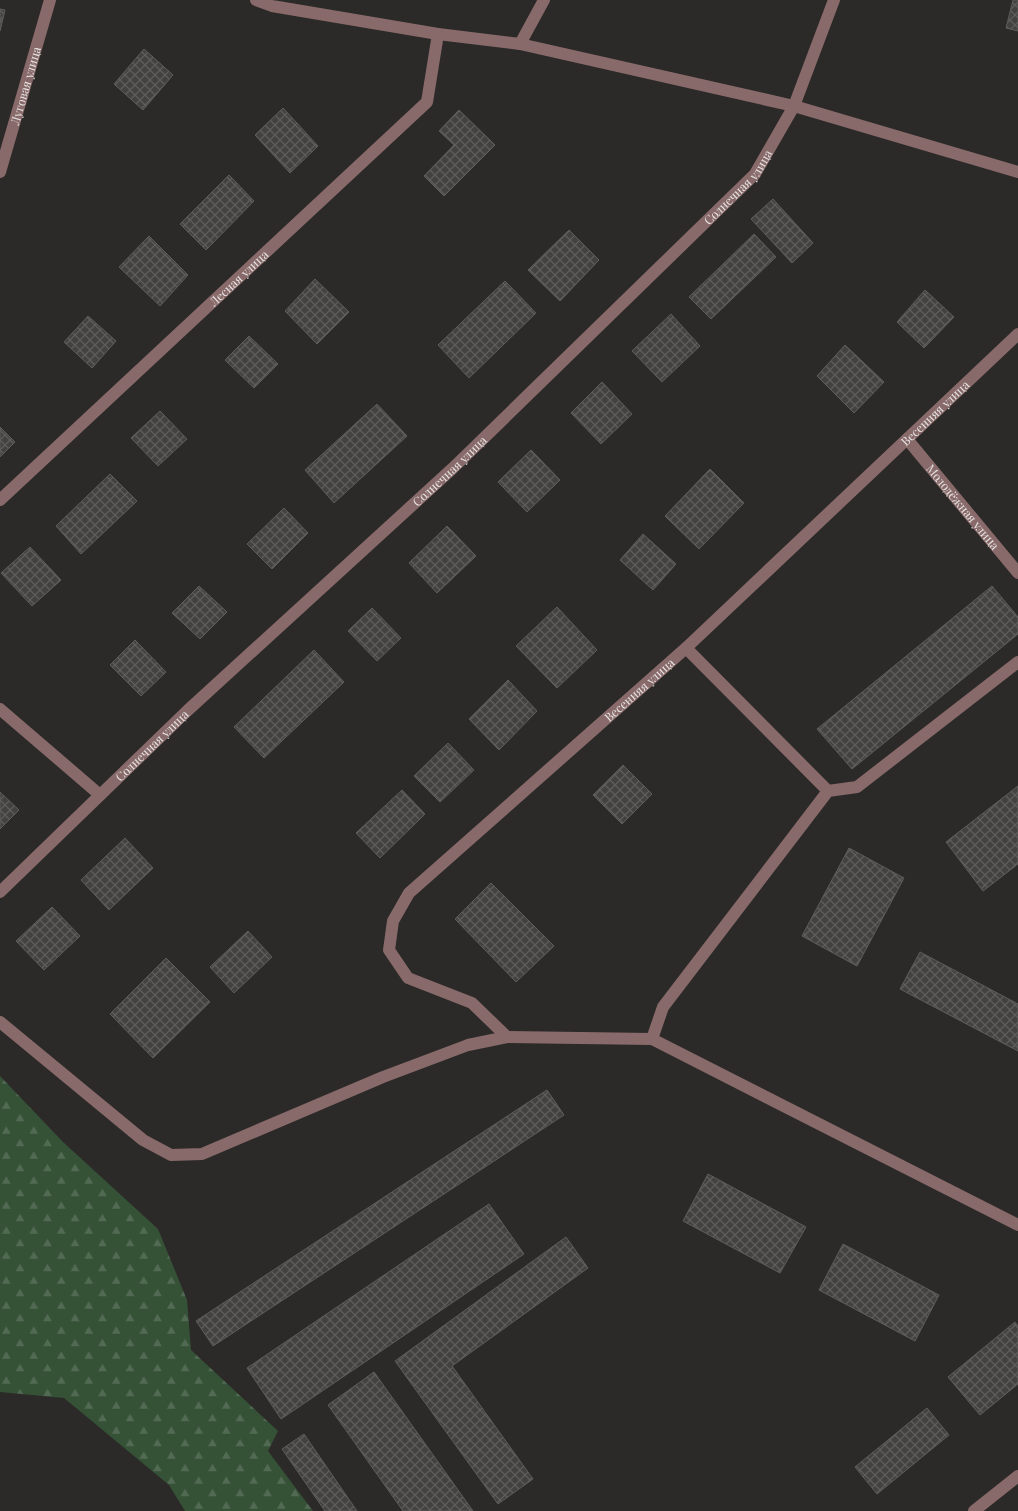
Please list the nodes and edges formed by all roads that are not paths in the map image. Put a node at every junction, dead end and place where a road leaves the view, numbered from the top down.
1 (50, 0) edge
2 (256, 0) edge
3 (544, 0) edge
4 (834, 0) edge
5 (438, 34) junction
6 (520, 44) junction
7 (794, 106) junction
8 (0, 172) edge
9 (1018, 172) edge
10 (1018, 334) edge
11 (907, 439) junction
12 (0, 500) edge
13 (1018, 573) edge
14 (686, 648) junction
15 (1018, 662) edge
16 (0, 708) edge
17 (828, 790) junction
18 (100, 795) junction
19 (0, 892) edge
20 (0, 1022) edge
21 (507, 1037) junction
22 (652, 1039) junction
23 (1018, 1225) edge
24 (1018, 1476) edge
25 (974, 1511) edge

1 - 8 street, Луговая улица
2 - 5 street
3 - 6 street
4 - 7 street, Солнечная улица
5 - 6 street
5 - 12 street, Лесная улица
6 - 7 street
7 - 9 street
7 - 18 street, Солнечная улица
10 - 11 street, Весенняя улица
11 - 13 street, Молодёжная улица
11 - 14 street, Весенняя улица
14 - 17 street
14 - 21 street, Весенняя улица
15 - 17 street
16 - 18 street
17 - 22 street
18 - 19 street, Солнечная улица
20 - 21 street
21 - 22 street
22 - 23 street
24 - 25 street

